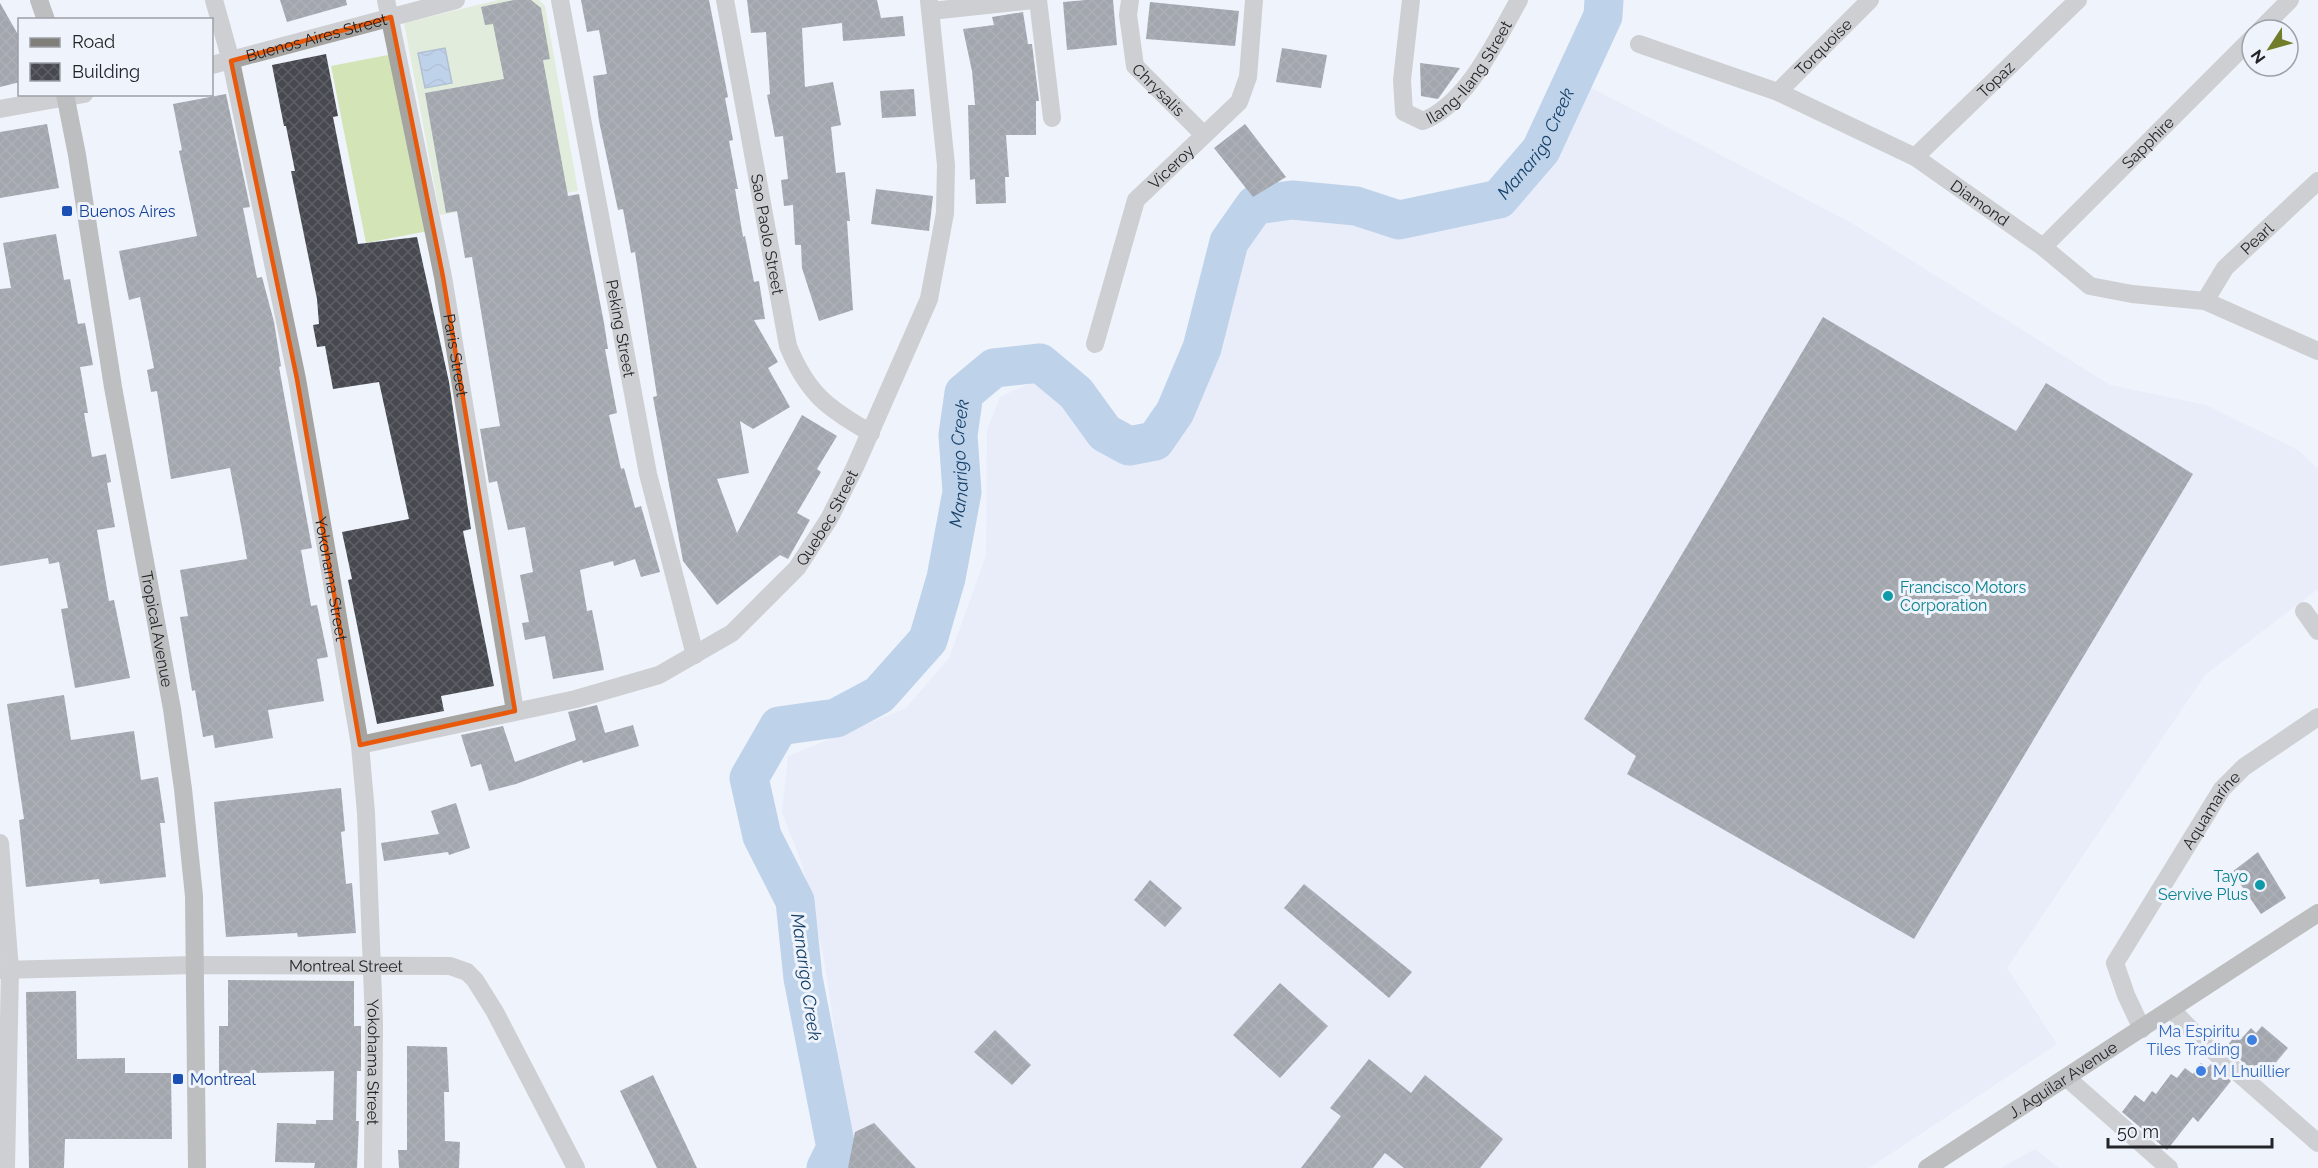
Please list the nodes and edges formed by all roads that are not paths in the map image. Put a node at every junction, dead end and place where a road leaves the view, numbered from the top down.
1 (39, 0) edge
2 (214, 0) edge
3 (456, 0) edge
4 (560, 0) edge
5 (725, 0) edge
6 (1033, 0) edge
7 (1038, 0) edge
8 (1130, 0) edge
9 (1254, 0) edge
10 (1411, 0) edge
11 (1518, 0) edge
12 (1870, 0) edge
13 (2078, 0) edge
14 (2290, 0) edge
15 (930, 5) edge
16 (389, 8) edge
17 (45, 18) edge
18 (2272, 18) edge
19 (1639, 44) dead end
20 (2240, 50) edge
21 (231, 61) junction
22 (213, 65) edge
23 (1778, 92) junction
24 (65, 97) edge
25 (0, 109) edge
26 (1052, 118) dead end
27 (1204, 135) junction
28 (1915, 157) junction
29 (2318, 181) edge
30 (2043, 247) junction
31 (2205, 301) junction
32 (1095, 344) dead end
33 (2318, 351) edge
34 (871, 433) junction
35 (2304, 611) dead end
36 (2318, 632) edge
37 (695, 655) junction
38 (514, 711) junction
39 (2318, 717) edge
40 (360, 745) junction
41 (0, 843) edge
42 (2318, 914) edge
43 (371, 963) junction
44 (195, 965) junction
45 (5, 970) edge
46 (2172, 1010) junction
47 (2142, 1029) junction
48 (2067, 1078) junction
49 (2318, 1143) edge
50 (6, 1168) edge
51 (197, 1168) edge
52 (374, 1168) edge
53 (576, 1168) edge
54 (1927, 1168) edge
55 (2169, 1168) edge

1 - 17 street
2 - 21 street, Yokohama Street
3 - 16 street, Buenos Aires Street
4 - 37 street, Peking Street
5 - 34 street, Sao Paolo Street
6 - 15 street
7 - 26 street
8 - 27 street, Chrysalis
9 - 27 street, Viceroy
10 - 11 street, Ilang-Ilang Street
12 - 23 street, Torquoise
13 - 28 street, Topaz
14 - 18 street
15 - 34 street, Quebec Street
16 - 21 street, Buenos Aires Street
16 - 38 street, Paris Street
19 - 23 street, Diamond
20 - 30 street, Sapphire
21 - 22 street, Buenos Aires Street
21 - 40 street, Yokohama Street
23 - 28 street, Diamond
24 - 25 street
24 - 44 street, Tropical Avenue
27 - 32 street, Viceroy
28 - 30 street, Diamond
29 - 31 street, Pearl
30 - 31 street, Diamond
31 - 33 street, Diamond
34 - 37 street, Quebec Street
35 - 36 street
37 - 38 street, Quebec Street
38 - 40 street, Quebec Street
39 - 47 street, Aquamarine
40 - 43 street, Yokohama Street
41 - 45 street
42 - 46 street, J. Aguilar Avenue
43 - 44 street, Montreal Street
43 - 52 street, Yokohama Street
43 - 53 street, Montreal Street
44 - 45 street, Montreal Street
44 - 51 street, Tropical Avenue
45 - 50 street
46 - 47 street, J. Aguilar Avenue
46 - 49 street
47 - 48 street, J. Aguilar Avenue
48 - 54 street, J. Aguilar Avenue
48 - 55 street

